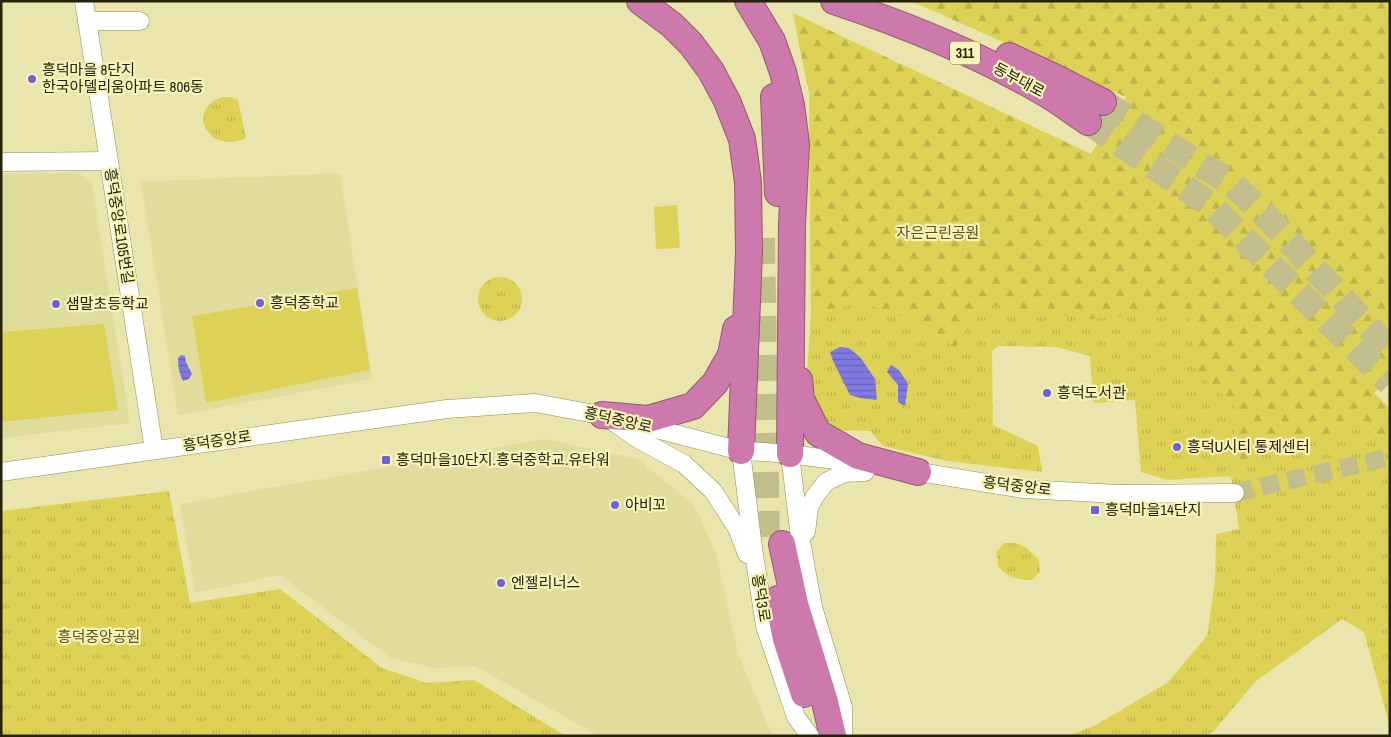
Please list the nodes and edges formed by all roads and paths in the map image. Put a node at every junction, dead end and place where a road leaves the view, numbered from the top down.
1 (84, 1) edge
2 (640, 1) edge
3 (659, 1) edge
4 (732, 1) edge
5 (748, 1) edge
6 (834, 1) edge
7 (877, 1) edge
8 (87, 21) junction
9 (140, 21) dead end
10 (109, 161) junction
11 (1, 162) edge
12 (762, 244) junction
13 (791, 305) junction
14 (602, 415) junction
15 (154, 450) junction
16 (741, 451) junction
17 (790, 454) junction
18 (1, 472) edge
19 (918, 472) junction
20 (1235, 492) tunnel mouth
21 (784, 548) junction
22 (760, 598) junction
23 (810, 736) edge
24 (821, 736) edge
25 (833, 736) edge
26 (843, 736) edge

1 - 8 street, 흥덕중앙로105번길
2 - 12 highway
3 - 12 highway
4 - 12 highway
5 - 13 highway
6 - 7 highway, 동부대로 / 311
8 - 9 street
8 - 10 street, 흥덕중앙로105번길
10 - 11 street
10 - 15 street, 흥덕중앙로105번길
12 - 14 highway
12 - 16 highway
13 - 17 highway
13 - 19 highway
14 - 15 street, 흥덕중앙로
14 - 16 street, 흥덕중앙로
14 - 22 street
15 - 18 street, 흥덕중앙로
16 - 17 street, 흥덕중앙로
16 - 22 street, 흥덕3로
17 - 19 street, 흥덕중앙로
17 - 21 street
19 - 20 street, 흥덕중앙로
19 - 21 street
21 - 24 highway
21 - 25 highway
21 - 26 street
22 - 23 street, 흥덕3로

